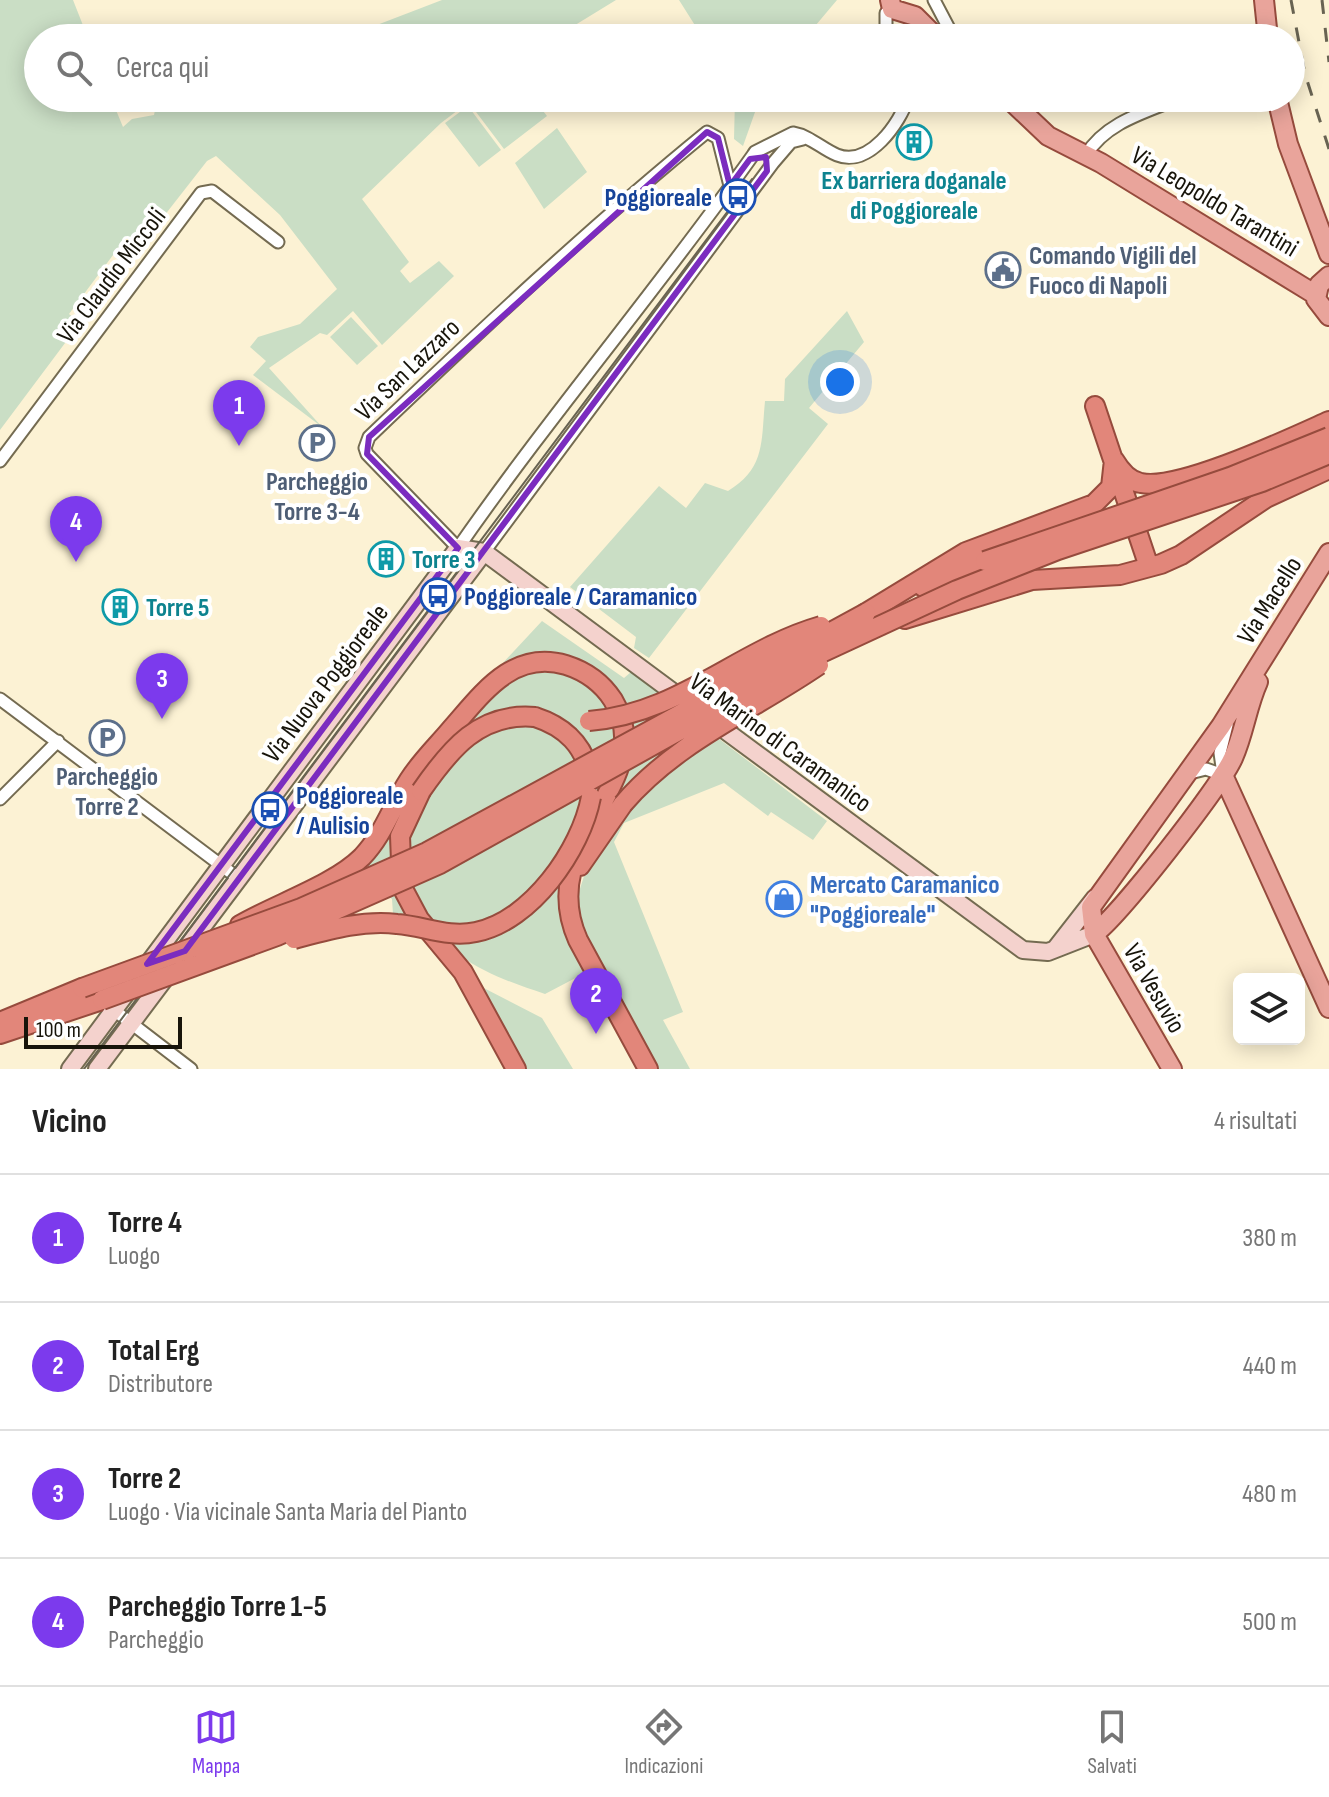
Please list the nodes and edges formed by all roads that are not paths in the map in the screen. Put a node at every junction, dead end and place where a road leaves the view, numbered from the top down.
1 (934, 0) edge
2 (1264, 0) edge
3 (892, 8) edge
4 (923, 24) edge
5 (947, 24) edge
6 (1267, 24) edge
7 (899, 112) edge
8 (1023, 112) edge
9 (1148, 112) edge
10 (1280, 112) edge
11 (815, 143) junction
12 (1086, 155) junction
13 (750, 159) junction
14 (767, 171) junction
15 (730, 186) junction
16 (278, 242) dead end
17 (1329, 255) edge
18 (1329, 276) edge
19 (1293, 278) junction
20 (1316, 295) junction
21 (1329, 316) edge
22 (1095, 406) dead end
23 (1329, 421) edge
24 (1329, 437) edge
25 (1329, 454) edge
26 (1114, 460) junction
27 (0, 461) edge
28 (1329, 469) edge
29 (458, 548) junction
30 (484, 552) junction
31 (1329, 553) edge
32 (1149, 567) junction
33 (1329, 567) edge
34 (869, 620) junction
35 (1256, 676) junction
36 (0, 699) edge
37 (1232, 708) junction
38 (535, 717) junction
39 (58, 741) junction
40 (1185, 775) junction
41 (1223, 775) junction
42 (0, 799) edge
43 (1204, 799) junction
44 (219, 865) junction
45 (238, 878) junction
46 (1099, 892) junction
47 (1121, 906) junction
48 (569, 907) junction
49 (1094, 934) junction
50 (1055, 949) junction
51 (215, 950) junction
52 (1329, 1008) edge
53 (114, 1010) junction
54 (0, 1022) edge
55 (131, 1023) junction
56 (0, 1034) edge
57 (70, 1069) edge
58 (97, 1069) edge
59 (191, 1069) edge
60 (516, 1069) edge
61 (648, 1069) edge
62 (1172, 1069) edge

1 - 5 street
2 - 6 main road
3 - 4 main road
7 - 11 street, Via Nuova Poggioreale
8 - 12 main road, Via Leopoldo Tarantini
9 - 12 street
10 - 17 main road
11 - 13 street, Via Nuova Poggioreale
11 - 14 street, Via Nuova Poggioreale
12 - 19 main road, Via Leopoldo Tarantini
13 - 14 street
13 - 15 street, Via Nuova Poggioreale
14 - 30 street, Via Nuova Poggioreale
15 - 29 street, Via Nuova Poggioreale
15 - 29 street, Via San Lazzaro
16 - 27 street, Via Claudio Miccoli
17 - 19 main road
18 - 20 main road, Via Leopoldo Tarantini
19 - 20 main road, Via Leopoldo Tarantini
20 - 21 main road, Via Leopoldo Tarantini
22 - 26 highway
23 - 26 highway
24 - 34 highway, bridge
25 - 34 highway, bridge
26 - 32 highway, bridge
26 - 34 highway
28 - 32 highway
29 - 30 main road
29 - 44 main road, Via Nuova Poggioreale
30 - 45 main road, Via Nuova Poggioreale
30 - 50 main road, Via Marino di Caramanico
31 - 35 main road, Via Macello
32 - 34 highway, bridge
33 - 35 main road, Via Macello
34 - 38 highway, bridge
34 - 48 highway, bridge
34 - 51 highway, bridge
35 - 37 main road
35 - 41 main road
36 - 39 street
37 - 40 main road
37 - 41 street
38 - 51 highway, bridge
38 - 60 highway, bridge
39 - 42 street
39 - 44 street
40 - 41 street
40 - 43 street
40 - 46 main road
41 - 43 main road
41 - 52 main road
43 - 47 main road
44 - 45 street
44 - 53 main road, Via Nuova Poggioreale
45 - 55 main road, Via Nuova Poggioreale
46 - 47 street
46 - 49 main road
46 - 50 main road
47 - 49 main road
48 - 51 highway, bridge
48 - 61 highway
49 - 50 main road
49 - 62 main road, Via Vesuvio
51 - 54 highway, bridge
51 - 56 highway, bridge
53 - 55 street
53 - 57 main road, Via Nuova Poggioreale
55 - 58 main road, Via Nuova Poggioreale
55 - 59 street

